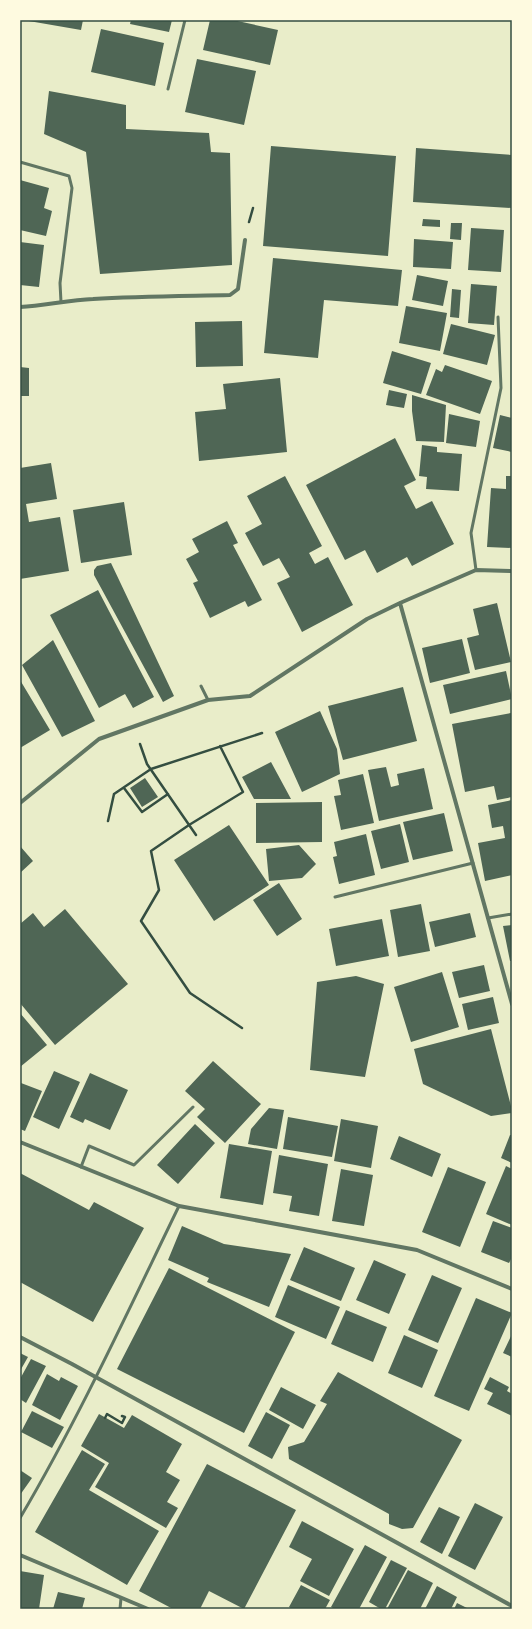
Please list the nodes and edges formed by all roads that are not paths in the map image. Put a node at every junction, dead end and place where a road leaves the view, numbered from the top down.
1 (185, 20) edge
2 (168, 89) dead end
3 (20, 162) edge
4 (245, 240) dead end
5 (62, 302) junction
6 (20, 307) edge
7 (498, 317) dead end
8 (476, 570) junction
9 (512, 571) edge
10 (400, 603) junction
11 (201, 686) dead end
12 (208, 700) junction
13 (20, 803) edge
14 (473, 863) junction
15 (335, 897) dead end
16 (512, 914) edge
17 (488, 918) junction
18 (512, 1004) edge
19 (192, 1107) dead end
20 (20, 1142) edge
21 (81, 1166) junction
22 (179, 1206) junction
23 (512, 1289) edge
24 (20, 1337) edge
25 (96, 1377) junction
26 (20, 1518) edge
27 (20, 1555) edge
28 (121, 1598) junction
29 (512, 1606) edge
30 (120, 1609) edge
31 (148, 1609) edge

1 - 2 lane
3 - 5 lane
4 - 5 street
5 - 6 street
7 - 8 lane
8 - 9 street
8 - 10 street
10 - 12 street
10 - 14 street
11 - 12 lane
12 - 13 street
14 - 15 lane
14 - 17 street
16 - 17 lane
17 - 18 street
19 - 21 lane
20 - 21 street
21 - 22 street
22 - 23 street
22 - 25 lane
24 - 25 street
25 - 26 lane
25 - 29 street
27 - 28 street
28 - 30 lane
28 - 31 street

